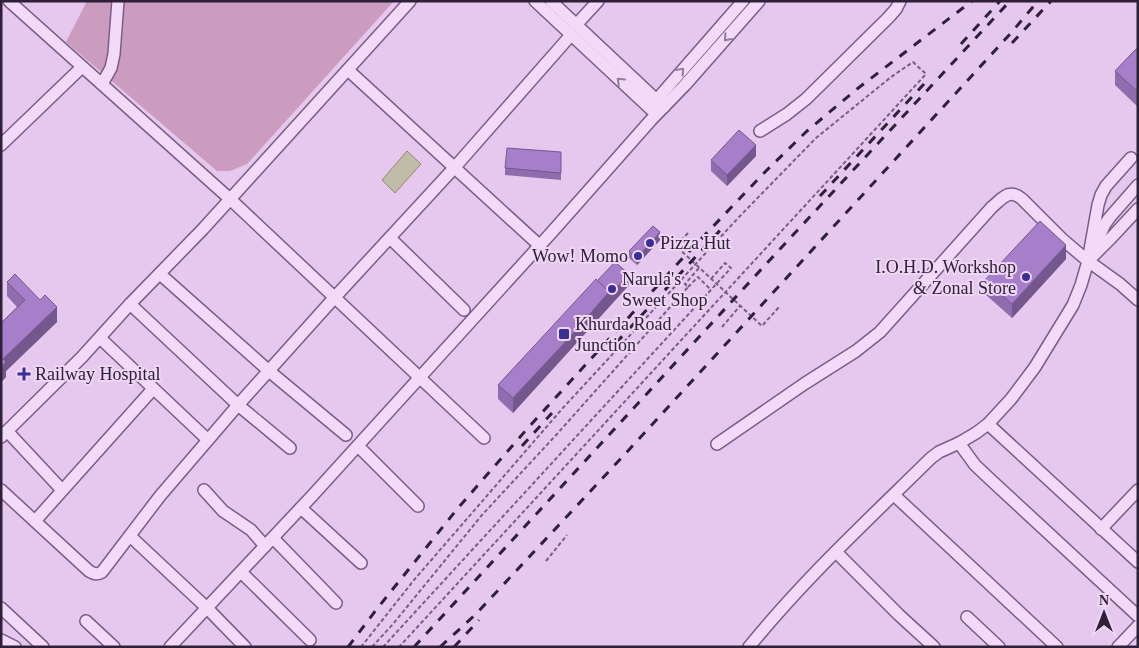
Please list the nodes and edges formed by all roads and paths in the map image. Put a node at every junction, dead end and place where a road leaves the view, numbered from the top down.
1 (9, 1) edge
2 (118, 1) edge
3 (410, 1) edge
4 (535, 1) edge
5 (551, 1) edge
6 (598, 1) edge
7 (743, 1) edge
8 (759, 1) edge
9 (900, 1) edge
10 (574, 30) junction
11 (82, 67) junction
12 (348, 70) junction
13 (102, 84) junction
14 (656, 107) junction
15 (760, 131) dead end
16 (1, 145) edge
17 (1131, 158) dead end
18 (455, 168) junction
19 (1138, 185) edge
20 (230, 199) junction
21 (1138, 209) edge
22 (688, 233) dead end
23 (390, 238) junction
24 (539, 245) junction
25 (1088, 260) junction
26 (699, 268) junction
27 (160, 274) junction
28 (711, 279) junction
29 (688, 287) junction
30 (712, 290) junction
31 (335, 297) junction
32 (1138, 300) edge
33 (130, 304) junction
34 (740, 306) junction
35 (779, 307) dead end
36 (464, 310) dead end
37 (722, 327) dead end
38 (100, 338) junction
39 (269, 370) junction
40 (419, 378) junction
41 (153, 389) junction
42 (238, 405) junction
43 (988, 424) junction
44 (4, 434) edge
45 (346, 435) dead end
46 (484, 438) dead end
47 (208, 440) junction
48 (959, 442) junction
49 (717, 444) dead end
50 (358, 446) junction
51 (290, 448) dead end
52 (1, 490) edge
53 (62, 490) junction
54 (204, 490) dead end
55 (1138, 490) edge
56 (894, 495) junction
57 (418, 506) dead end
58 (301, 508) junction
59 (35, 521) junction
60 (1101, 528) junction
61 (567, 535) dead end
62 (130, 536) junction
63 (269, 542) junction
64 (836, 552) junction
65 (546, 561) dead end
66 (1138, 562) edge
67 (361, 563) dead end
68 (241, 572) junction
69 (336, 603) dead end
70 (1, 608) edge
71 (207, 608) junction
72 (1138, 616) edge
73 (967, 618) dead end
74 (86, 621) dead end
75 (1138, 626) edge
76 (1, 640) edge
77 (310, 640) dead end
78 (15, 647) edge
79 (43, 647) edge
80 (114, 647) edge
81 (170, 647) edge
82 (245, 647) edge
83 (361, 647) edge
84 (372, 647) edge
85 (383, 647) edge
86 (399, 647) edge
87 (749, 647) edge
88 (934, 647) edge
89 (999, 647) edge
90 (1057, 647) edge
91 (1118, 647) edge

1 - 11 street
2 - 13 street
3 - 12 street
4 - 10 street
5 - 10 street
6 - 10 street
14 -> 7 street
8 -> 14 street
9 - 15 street
10 - 14 street
10 - 18 street
11 - 13 street
11 - 16 street
12 - 18 street
12 - 20 street
13 - 20 street
14 - 24 street
17 - 25 street
18 - 23 street
18 - 24 street
19 - 25 street
20 - 27 street
20 - 31 street
21 - 25 street
22 - 26 path
23 - 31 street
23 - 36 street
24 - 40 street
25 - 32 street
25 - 43 street
25 - 49 street
26 - 28 path
26 - 29 path
27 - 33 street
27 - 39 street
28 - 30 path
28 - 34 path
29 - 30 path
29 - 84 path
30 - 85 path
31 - 39 street
31 - 40 street
33 - 38 street
33 - 42 street
34 - 35 path
34 - 37 path
38 - 41 street
38 - 44 street
39 - 42 street
39 - 45 street
40 - 46 street
40 - 50 street
41 - 47 street
41 - 53 street
42 - 47 street
42 - 51 street
43 - 48 street
43 - 60 street
44 - 53 street
47 - 62 street
48 - 56 street
48 - 72 street
50 - 57 street
50 - 58 street
52 - 59 street
53 - 59 street
54 - 63 street
55 - 60 street
56 - 64 street
56 - 90 street
58 - 63 street
58 - 67 street
59 - 62 street
60 - 66 street
61 - 65 path
62 - 71 street
63 - 68 street
63 - 69 street
64 - 87 street
64 - 88 street
68 - 71 street
68 - 77 street
70 - 79 street
71 - 81 street
71 - 82 street
73 - 89 street
74 - 80 street
75 - 91 street
76 - 78 street
83 - 86 path

